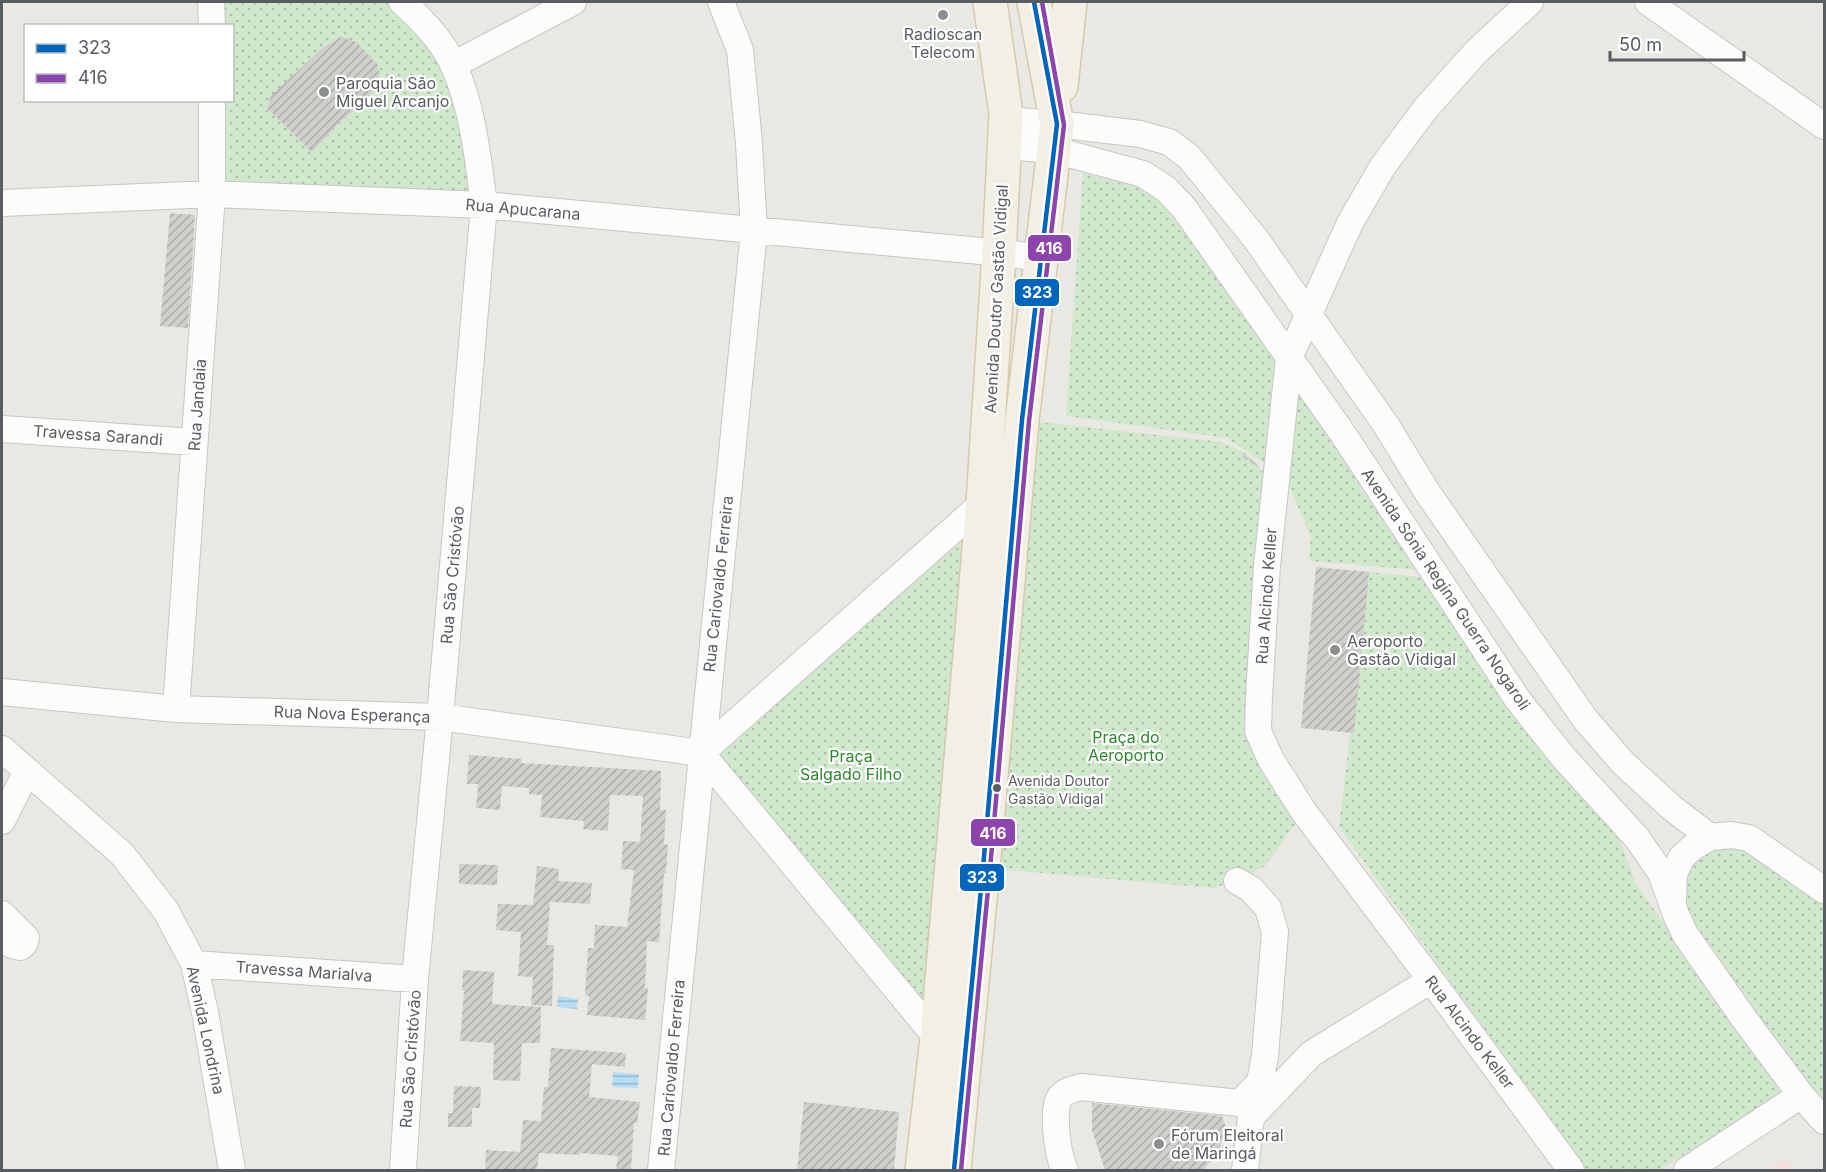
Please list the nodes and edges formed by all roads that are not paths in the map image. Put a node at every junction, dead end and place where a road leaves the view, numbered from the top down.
1 (212, 2) edge
2 (402, 2) edge
3 (573, 2) edge
4 (721, 2) edge
5 (990, 2) edge
6 (1034, 2) edge
7 (1070, 2) edge
8 (1530, 2) edge
9 (1648, 2) edge
10 (212, 24) edge
11 (453, 64) junction
12 (212, 102) edge
13 (1824, 126) edge
14 (1005, 133) junction
15 (1055, 137) junction
16 (212, 194) junction
17 (2, 203) edge
18 (484, 205) junction
19 (754, 231) junction
20 (999, 254) junction
21 (1042, 260) junction
22 (1308, 315) junction
23 (1289, 358) junction
24 (2, 429) edge
25 (194, 442) junction
26 (983, 503) junction
27 (2, 692) edge
28 (176, 709) junction
29 (440, 717) junction
30 (2, 749) edge
31 (701, 753) junction
32 (27, 771) junction
33 (2, 821) edge
34 (1710, 837) junction
35 (951, 864) junction
36 (983, 868) junction
37 (1237, 881) dead end
38 (1824, 890) edge
39 (1673, 902) junction
40 (2, 914) edge
41 (2, 936) edge
42 (194, 964) junction
43 (415, 979) junction
44 (1431, 980) junction
45 (937, 1038) junction
46 (1801, 1095) junction
47 (1824, 1121) edge
48 (232, 1170) edge
49 (403, 1170) edge
50 (661, 1170) edge
51 (922, 1170) edge
52 (954, 1170) edge
53 (1065, 1170) edge
54 (1245, 1170) edge
55 (1570, 1170) edge
56 (1687, 1170) edge

1 - 10 street
2 - 11 street, Rua São Cristóvão
3 - 11 street
4 - 19 street, Rua Cariovaldo Ferreira
5 - 14 main road, Avenida Doutor Gastão Vidigal
6 - 15 main road
7 - 15 main road
8 - 22 street, Rua Alcindo Keller
9 - 13 street
11 - 18 street, Rua São Cristóvão
12 - 16 street, Rua Jandaia
14 - 15 street, Avenida Sônia Regina Guerra Nogaroli
14 - 20 main road, Avenida Doutor Gastão Vidigal
15 - 21 main road, Avenida Doutor Gastão Vidigal
15 - 22 street, Avenida Sônia Regina Guerra Nogaroli
15 - 23 street, Avenida Sônia Regina Guerra Nogaroli
16 - 17 street, Rua Apucarana
16 - 18 street, Rua Apucarana
16 - 25 street, Rua Jandaia
18 - 19 street, Rua Apucarana
18 - 29 street, Rua São Cristóvão
19 - 20 street, Rua Apucarana
19 - 31 street, Rua Cariovaldo Ferreira
20 - 21 street, Rua Apucarana
20 - 26 main road, Avenida Doutor Gastão Vidigal
21 - 36 main road, Avenida Doutor Gastão Vidigal
22 - 23 street, Rua Alcindo Keller
22 - 34 street, Avenida Sônia Regina Guerra Nogaroli
23 - 39 street, Avenida Sônia Regina Guerra Nogaroli
23 - 44 street, Rua Alcindo Keller
24 - 25 street, Travessa Sarandi
25 - 28 street, Rua Jandaia
26 - 31 street
26 - 35 main road, Avenida Doutor Gastão Vidigal
27 - 28 street, Rua Nova Esperança
28 - 29 street, Rua Nova Esperança
29 - 31 street, Rua Nova Esperança
29 - 43 street, Rua São Cristóvão
30 - 32 street, Avenida Londrina
31 - 45 street
31 - 50 street, Rua Cariovaldo Ferreira
32 - 33 street
32 - 42 street, Avenida Londrina
34 - 38 street
34 - 39 street
35 - 36 street
35 - 45 main road, Avenida Doutor Gastão Vidigal
36 - 52 main road, Avenida Doutor Gastão Vidigal
37 - 53 street
39 - 46 street, Avenida Sônia Regina Guerra Nogaroli
40 - 41 street
42 - 43 street, Travessa Marialva
42 - 48 street, Avenida Londrina
43 - 49 street, Rua São Cristóvão
44 - 54 street
44 - 55 street, Rua Alcindo Keller
45 - 51 main road, Avenida Doutor Gastão Vidigal
46 - 47 street, Avenida Sônia Regina Guerra Nogaroli
46 - 56 street

